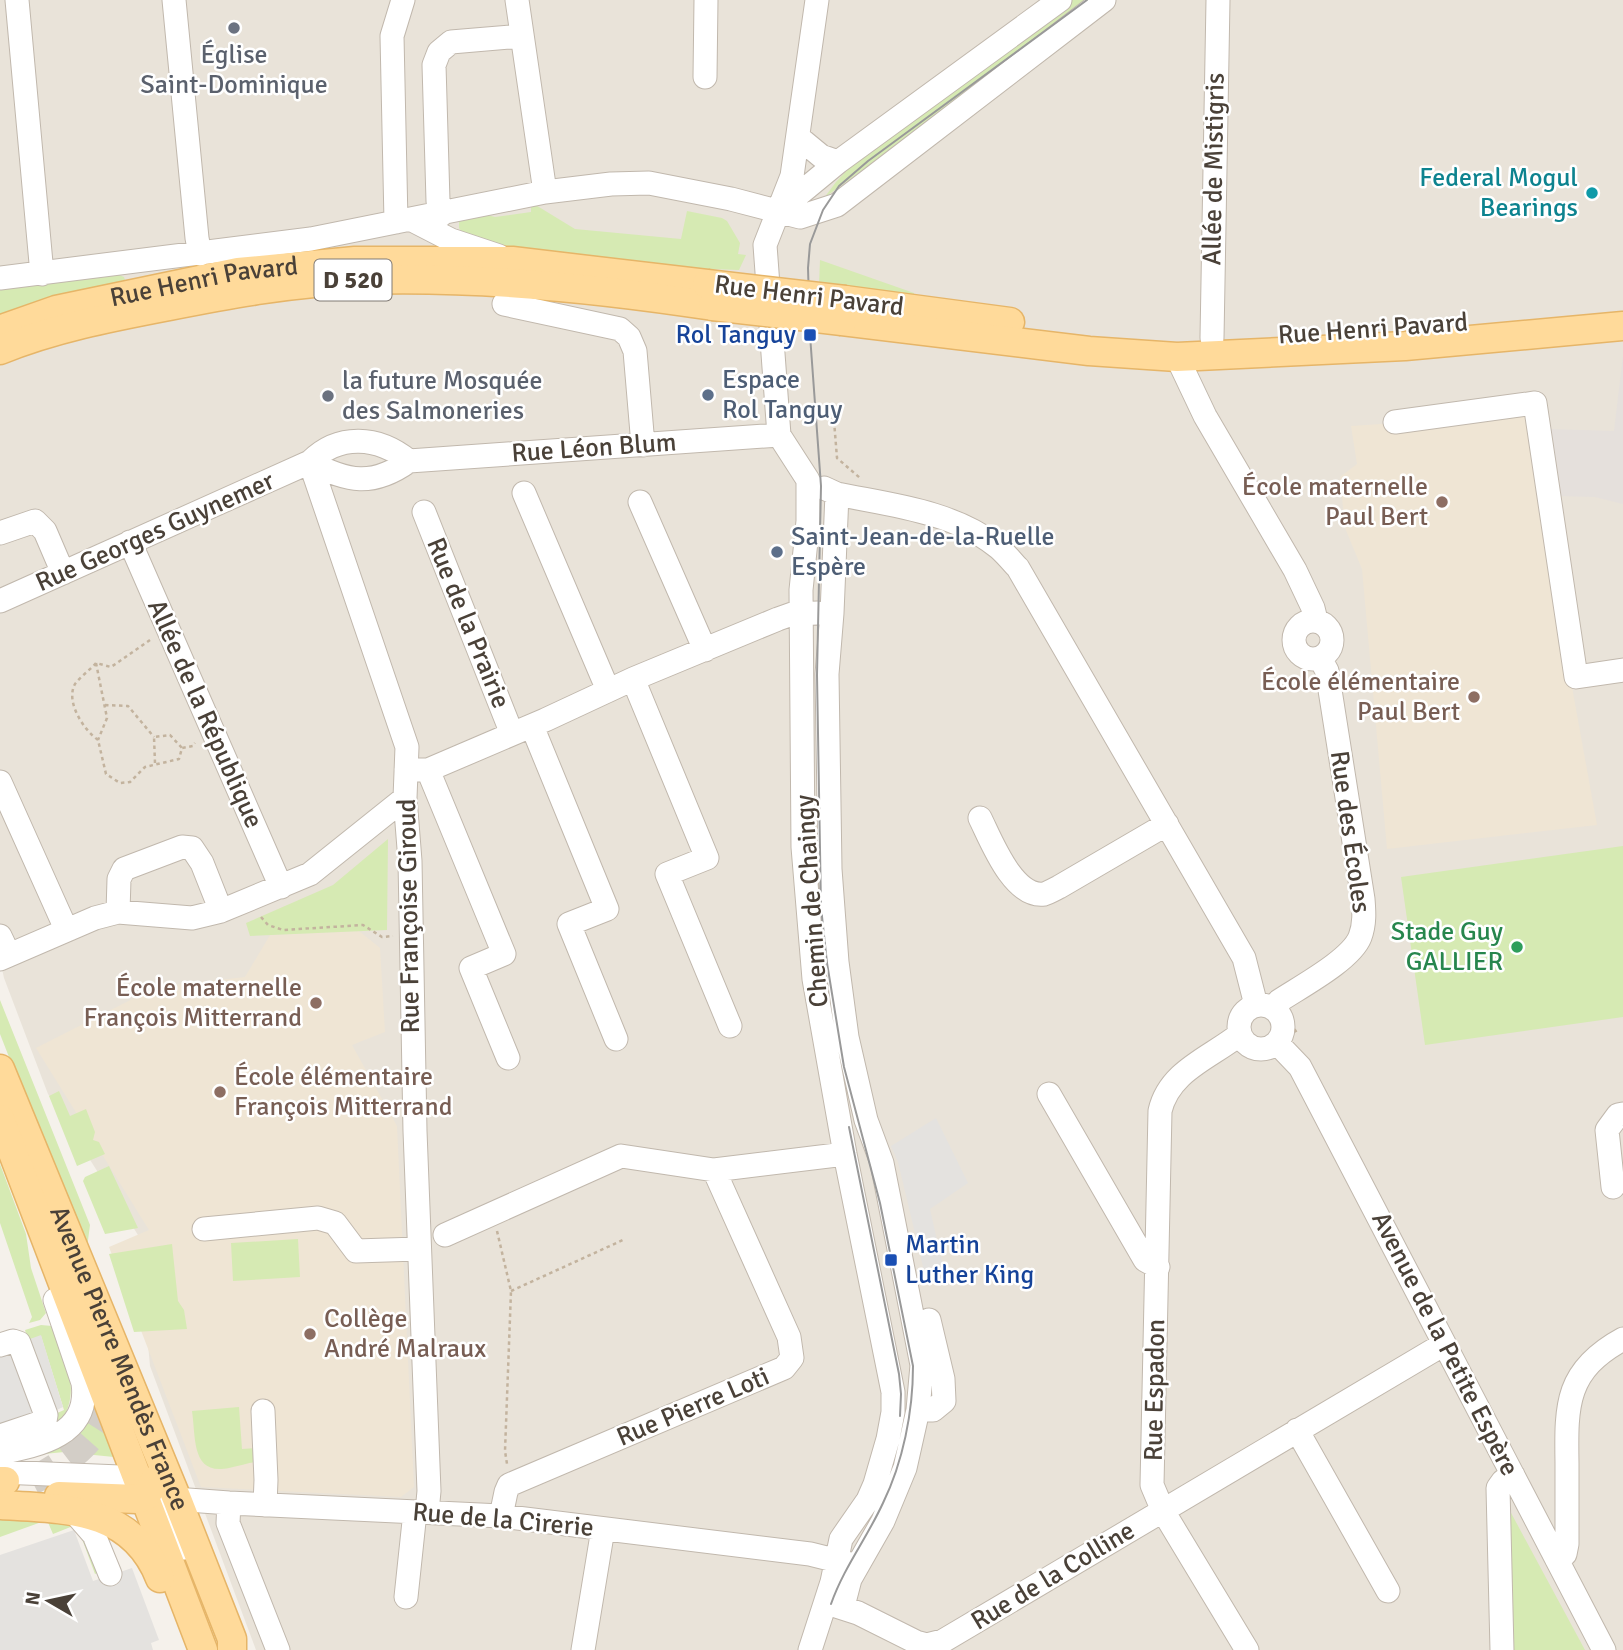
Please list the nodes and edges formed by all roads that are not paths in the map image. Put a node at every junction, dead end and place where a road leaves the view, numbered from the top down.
1 (17, 0) edge
2 (174, 0) edge
3 (404, 0) edge
4 (517, 0) edge
5 (706, 0) edge
6 (817, 0) edge
7 (1060, 0) edge
8 (1104, 0) edge
9 (1218, 0) edge
10 (522, 36) junction
11 (705, 77) dead end
12 (798, 137) junction
13 (838, 162) junction
14 (545, 192) junction
15 (778, 211) junction
16 (449, 213) junction
17 (404, 221) junction
18 (458, 243) junction
19 (201, 254) junction
20 (512, 261) junction
21 (42, 274) junction
22 (0, 278) edge
23 (710, 295) junction
24 (504, 303) dead end
25 (1623, 307) edge
26 (844, 310) junction
27 (111, 317) junction
28 (1623, 326) edge
29 (0, 329) edge
30 (1212, 338) junction
31 (0, 350) edge
32 (1177, 357) junction
33 (0, 370) edge
34 (1395, 422) dead end
35 (779, 435) junction
36 (643, 445) junction
37 (409, 461) junction
38 (310, 462) junction
39 (808, 480) junction
40 (524, 494) dead end
41 (837, 494) junction
42 (640, 502) dead end
43 (424, 512) dead end
44 (0, 533) edge
45 (130, 542) junction
46 (63, 573) junction
47 (0, 601) edge
48 (803, 613) junction
49 (832, 613) junction
50 (705, 650) junction
51 (1623, 670) edge
52 (633, 679) junction
53 (608, 690) junction
54 (522, 730) junction
55 (417, 770) junction
56 (0, 782) edge
57 (405, 798) junction
58 (979, 818) dead end
59 (1167, 824) junction
60 (281, 887) junction
61 (221, 911) junction
62 (118, 912) junction
63 (66, 929) junction
64 (3, 950) edge
65 (1266, 1008) junction
66 (730, 1026) dead end
67 (1240, 1034) junction
68 (616, 1039) dead end
69 (1277, 1043) junction
70 (508, 1058) dead end
71 (0, 1070) edge
72 (1049, 1094) dead end
73 (1623, 1114) edge
74 (0, 1119) edge
75 (845, 1154) junction
76 (714, 1170) junction
77 (1613, 1187) dead end
78 (1158, 1205) junction
79 (1119, 1215) junction
80 (204, 1229) dead end
81 (42, 1233) junction
82 (444, 1234) dead end
83 (418, 1249) junction
84 (1158, 1267) junction
85 (1623, 1339) edge
86 (1444, 1343) junction
87 (0, 1345) edge
88 (96, 1352) junction
89 (262, 1411) dead end
90 (1297, 1430) junction
91 (0, 1436) edge
92 (0, 1453) edge
93 (1513, 1475) junction
94 (154, 1482) junction
95 (1, 1487) edge
96 (177, 1499) junction
97 (229, 1503) junction
98 (265, 1504) junction
99 (1163, 1511) junction
100 (74, 1512) junction
101 (421, 1512) junction
102 (501, 1516) junction
103 (603, 1529) junction
104 (1557, 1560) junction
105 (110, 1574) dead end
106 (837, 1587) junction
107 (1388, 1591) dead end
108 (406, 1597) dead end
109 (203, 1650) edge
110 (223, 1650) edge
111 (232, 1650) edge
112 (278, 1650) edge
113 (583, 1650) edge
114 (810, 1650) edge
115 (816, 1650) edge
116 (1247, 1650) edge
117 (1502, 1650) edge
118 (1604, 1650) edge

1 - 21 street
2 - 19 street
3 - 17 street
4 - 10 street
5 - 11 street
6 - 12 street
7 - 13 street
8 - 15 street, Rue Henri Pavard
9 - 30 street, Allée de Mistigris
10 - 14 street
10 - 16 street
12 - 13 street
12 - 15 street
13 - 15 street
14 - 15 street, Rue Henri Pavard
14 - 16 street, Rue Henri Pavard
15 - 35 street
16 - 17 street, Rue Henri Pavard
16 - 18 street
17 - 18 street
17 - 19 street, Rue Henri Pavard
18 - 20 street
19 - 21 street, Rue Henri Pavard
20 - 23 main road, Rue Henri Pavard / D 520
20 - 29 main road, Rue Henri Pavard / D 520
21 - 22 street, Rue Henri Pavard
23 - 26 main road, Rue Henri Pavard, bridge
23 - 27 main road, Rue Henri Pavard / D 520
24 - 36 street
25 - 30 main road, Rue Henri Pavard
26 - 30 main road, Rue Henri Pavard
26 - 32 main road, Rue Henri Pavard
27 - 31 main road, Rue Henri Pavard / D 520
27 - 33 main road
28 - 32 main road, Rue Henri Pavard
32 - 65 street, Rue des Écoles
34 - 51 street
35 - 36 street, Rue Léon Blum
35 - 39 street
36 - 37 street, Rue Léon Blum
37 - 38 street, Rue Léon Blum
37 - 38 street
38 - 45 street, Rue Georges Guynemer
38 - 55 street, Rue Françoise Giroud
39 - 41 street
39 - 48 street, Chemin de Chaingy
40 - 53 street
41 - 49 street, Chemin de Chaingy
41 - 59 street
42 - 50 street
43 - 54 street, Rue de la Prairie
44 - 46 street
45 - 46 street, Rue Georges Guynemer
45 - 60 street, Allée de la République
46 - 47 street, Rue Georges Guynemer
48 - 49 street, Rue de la Prairie
48 - 50 street, Rue de la Prairie
48 - 75 street, Chemin de Chaingy
49 - 106 street, Chemin de Chaingy
50 - 52 street, Rue de la Prairie
52 - 53 street, Rue de la Prairie
52 - 66 street
53 - 54 street, Rue de la Prairie
54 - 55 street, Rue de la Prairie
54 - 68 street, Rue de la Prairie
55 - 57 street, Rue Françoise Giroud
55 - 70 street
56 - 63 street
57 - 60 street
57 - 83 street, Rue Françoise Giroud
58 - 59 street
59 - 65 street
60 - 61 street
61 - 62 street
61 - 62 street
62 - 63 street
63 - 64 street
65 - 67 street
65 - 69 street
67 - 69 street
67 - 78 street, Rue Espadon
69 - 86 street, Avenue de la Petite Espère
71 - 88 main road
71 - 94 main road, Avenue Pierre Mendès France
72 - 79 street
73 - 77 street
74 - 81 main road, Avenue Pierre Mendès France
75 - 76 street
75 - 106 street, Chemin de Chaingy
76 - 82 street
76 - 102 street, Rue Pierre Loti
78 - 79 street
78 - 84 street, Rue Espadon
79 - 84 street
80 - 83 street
81 - 88 main road, Avenue Pierre Mendès France
81 - 92 street
83 - 101 street, Rue Françoise Giroud
84 - 99 street, Rue Espadon
85 - 104 street
86 - 90 street, Rue de la Colline
86 - 93 street, Avenue de la Petite Espère
87 - 91 street
88 - 94 main road, Avenue Pierre Mendès France
89 - 98 street
90 - 99 street, Rue de la Colline
90 - 107 street
93 - 104 street, Avenue de la Petite Espère
93 - 117 street
94 - 95 main road
94 - 96 main road, Avenue Pierre Mendès France
94 - 109 main road, Avenue Pierre Mendès France
94 - 110 street
95 - 100 main road
96 - 97 street, Rue de la Cirerie
96 - 111 main road, Avenue Pierre Mendès France
97 - 98 street, Rue de la Cirerie
97 - 112 street
98 - 101 street, Rue de la Cirerie
99 - 106 street, Rue de la Colline
99 - 116 street, Rue de la Colline
100 - 105 street
100 - 109 main road
101 - 102 street, Rue de la Cirerie
101 - 108 street, Rue Françoise Giroud
102 - 103 street, Rue de la Cirerie
103 - 106 street, Rue de la Cirerie
103 - 113 street
104 - 118 street, Avenue de la Petite Espère
106 - 114 street
106 - 115 street

